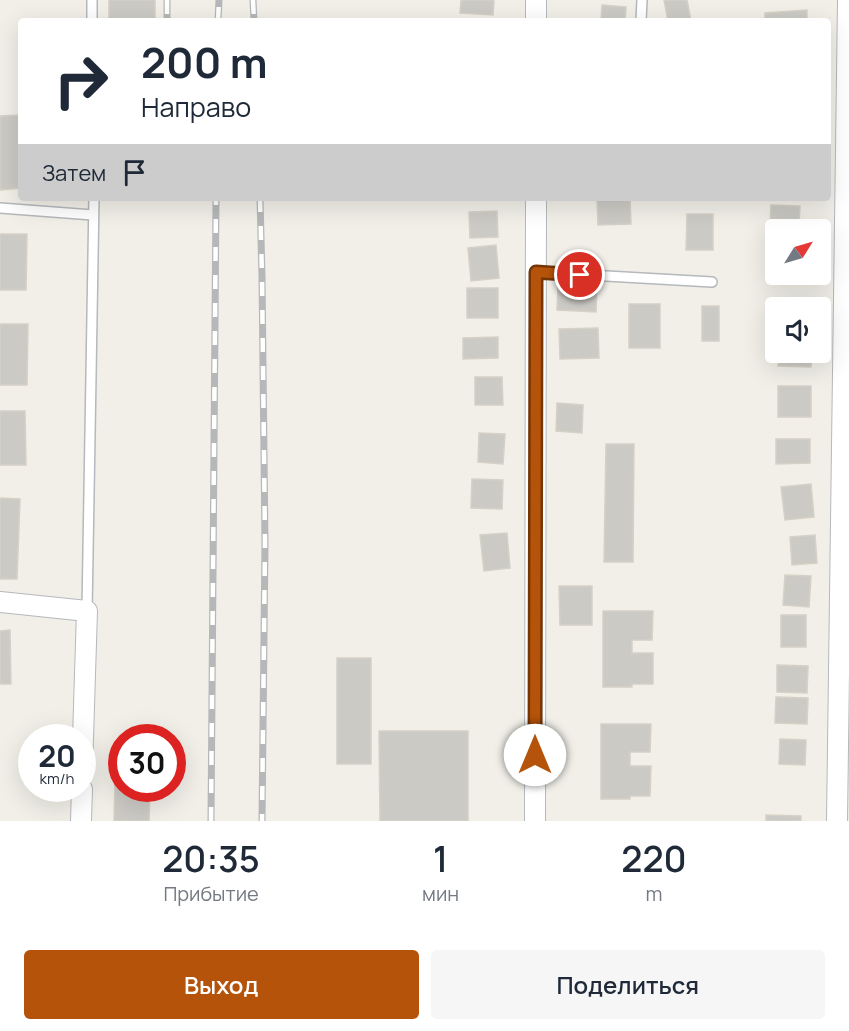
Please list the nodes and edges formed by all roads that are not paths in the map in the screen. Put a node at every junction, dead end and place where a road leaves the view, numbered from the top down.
1 (92, 0) edge
2 (536, 0) edge
3 (642, 0) edge
4 (848, 0) edge
5 (92, 18) edge
6 (536, 18) edge
7 (641, 18) edge
8 (94, 201) edge
9 (536, 201) edge
10 (0, 208) edge
11 (93, 215) junction
12 (536, 272) junction
13 (712, 282) dead end
14 (0, 602) edge
15 (87, 611) junction
16 (83, 724) edge
17 (82, 802) edge
18 (81, 821) edge
19 (535, 821) edge
20 (837, 821) edge

1 - 5 lane
2 - 6 street
3 - 7 lane
4 - 20 street
8 - 11 lane
9 - 12 street
10 - 11 lane
11 - 15 lane
12 - 13 lane
12 - 19 street
14 - 15 street
15 - 16 street
17 - 18 street

